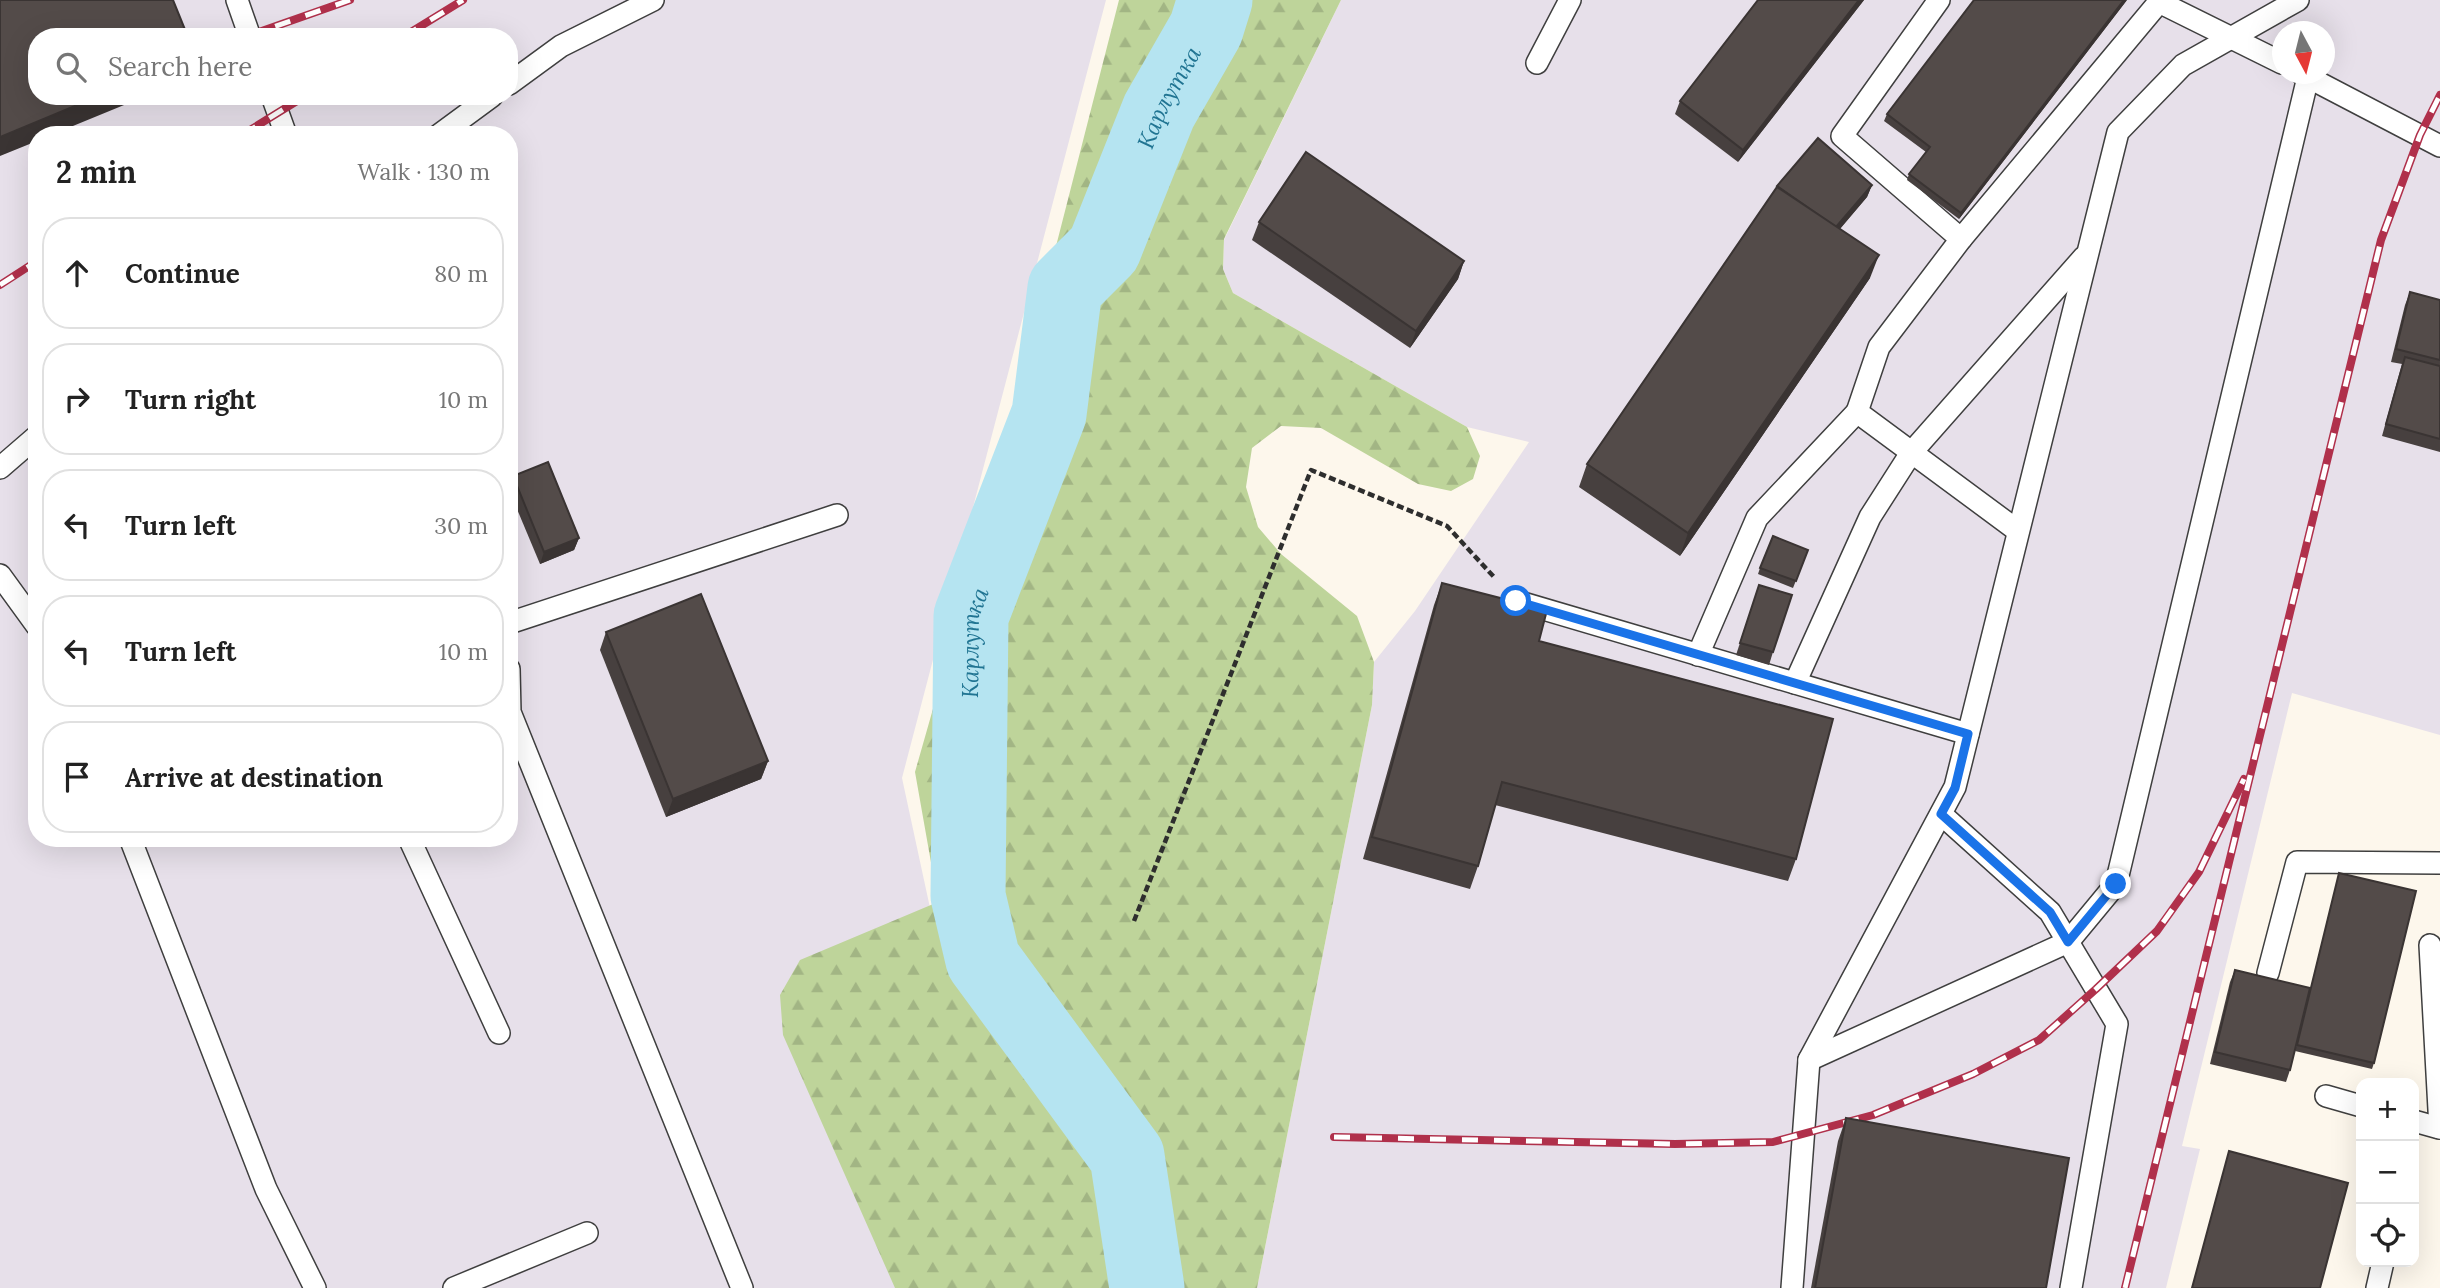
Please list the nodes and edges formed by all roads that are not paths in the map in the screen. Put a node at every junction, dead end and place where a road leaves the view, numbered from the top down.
1 (237, 0) edge
2 (653, 0) edge
3 (1570, 0) edge
4 (1939, 0) edge
5 (2298, 0) edge
6 (247, 28) edge
7 (2231, 36) junction
8 (2272, 58) edge
9 (1537, 63) dead end
10 (518, 77) edge
11 (2303, 84) edge
12 (2322, 84) edge
13 (275, 105) edge
14 (480, 105) edge
15 (283, 126) edge
16 (451, 126) edge
17 (2440, 146) edge
18 (1961, 239) junction
19 (2088, 253) junction
20 (1857, 412) junction
21 (28, 444) edge
22 (1911, 453) junction
23 (0, 468) edge
24 (837, 514) dead end
25 (2018, 531) junction
26 (0, 575) edge
27 (1516, 601) edge
28 (28, 614) edge
29 (518, 620) edge
30 (1698, 654) junction
31 (1795, 683) junction
32 (518, 732) edge
33 (1968, 734) junction
34 (1941, 814) junction
35 (133, 847) edge
36 (413, 847) edge
37 (2440, 863) edge
38 (2068, 942) junction
39 (2430, 945) dead end
40 (2268, 973) dead end
41 (499, 1033) dead end
42 (1810, 1060) junction
43 (2326, 1096) dead end
44 (2356, 1105) edge
45 (2419, 1122) edge
46 (2440, 1128) edge
47 (587, 1233) dead end
48 (2382, 1267) edge
49 (315, 1288) edge
50 (454, 1288) edge
51 (742, 1288) edge
52 (1792, 1288) edge
53 (2071, 1288) edge
54 (2377, 1288) edge

1 - 6 lane
2 - 10 lane
3 - 9 lane
4 - 18 lane
5 - 7 lane
7 - 8 lane
7 - 18 lane
7 - 19 lane
11 - 38 lane
12 - 17 lane
13 - 15 lane
14 - 16 lane
18 - 20 lane
19 - 22 lane
19 - 25 lane
20 - 22 lane
20 - 30 lane
21 - 23 lane
22 - 25 lane
22 - 31 lane
24 - 29 lane
25 - 33 lane
26 - 28 lane
27 - 30 lane
30 - 31 lane
31 - 33 lane
32 - 51 lane
33 - 34 lane
34 - 38 lane
34 - 42 lane
35 - 49 lane
36 - 41 lane
37 - 40 lane
38 - 42 lane
38 - 53 lane
39 - 46 lane
42 - 52 lane
43 - 44 lane
45 - 46 lane
47 - 50 lane
48 - 54 lane

